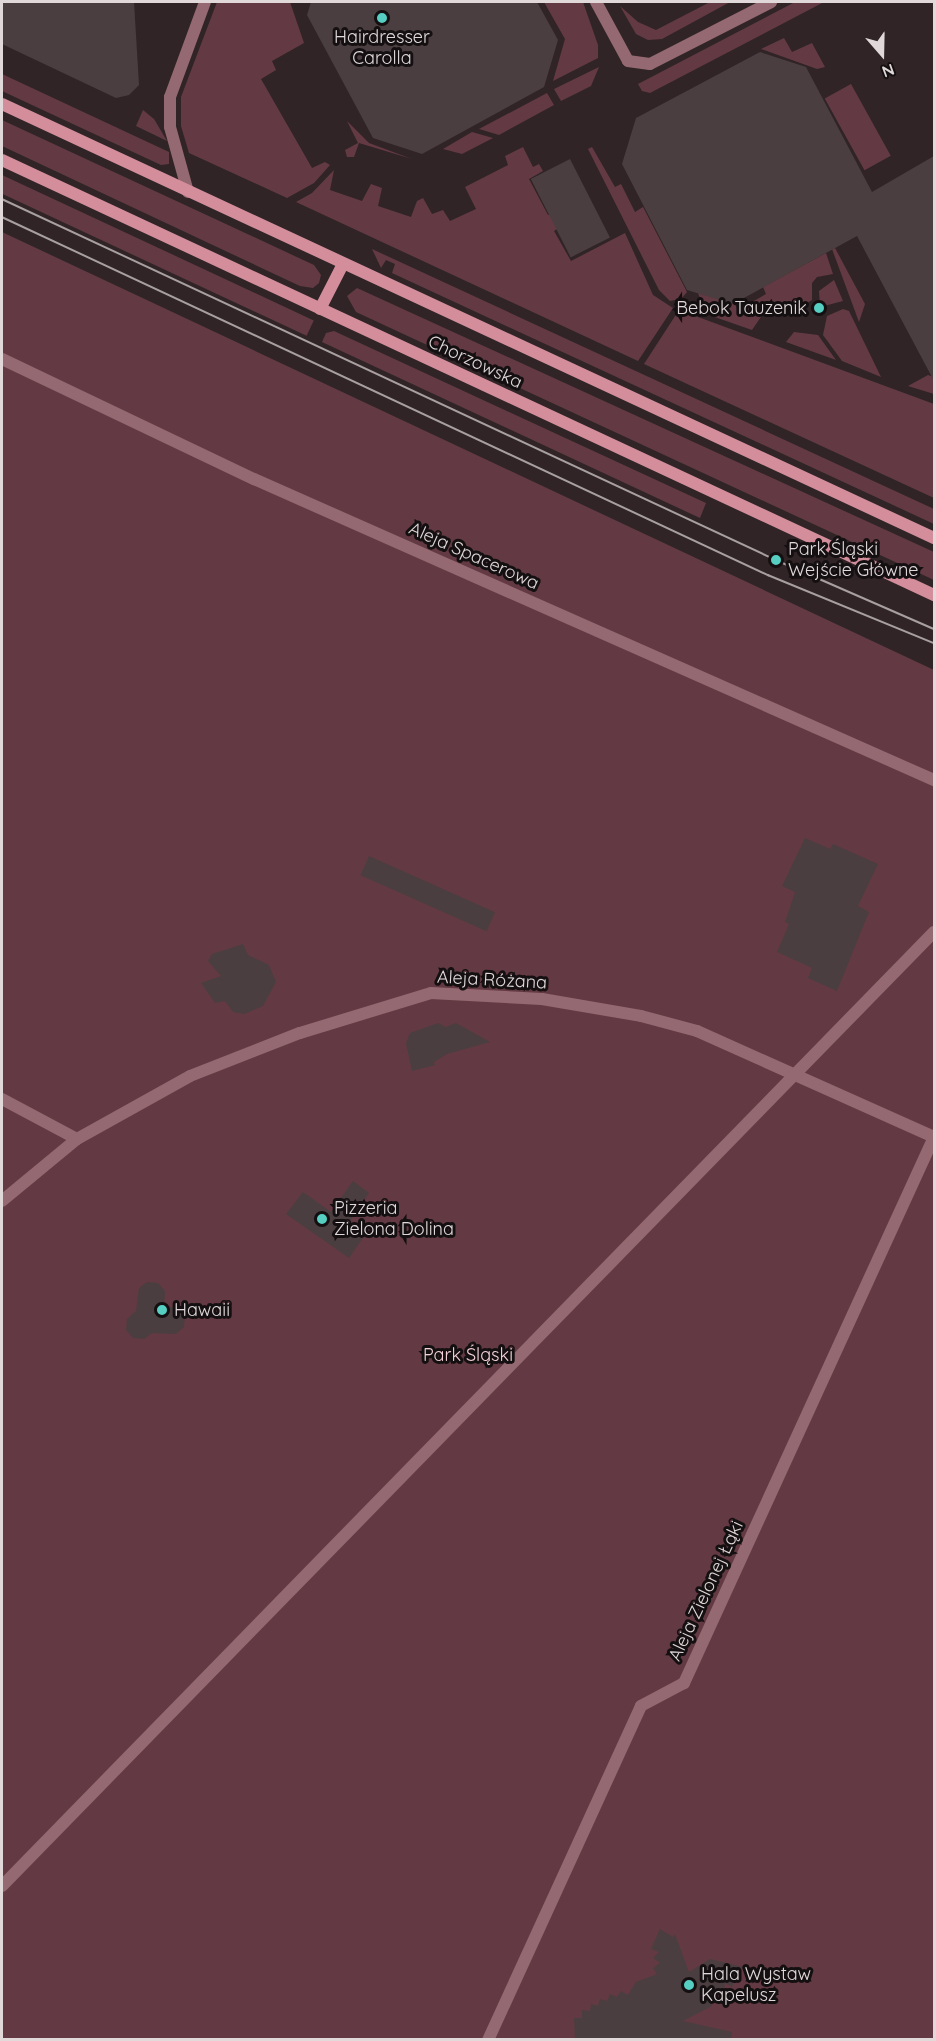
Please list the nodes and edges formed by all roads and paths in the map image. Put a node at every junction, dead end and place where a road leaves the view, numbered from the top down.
1 (204, 2) edge
2 (596, 2) edge
3 (771, 2) edge
4 (2, 104) edge
5 (2, 160) edge
6 (188, 192) junction
7 (343, 264) junction
8 (320, 309) junction
9 (2, 359) edge
10 (934, 538) edge
11 (934, 595) edge
12 (934, 780) edge
13 (934, 932) edge
14 (796, 1073) junction
15 (2, 1099) edge
16 (934, 1137) edge
17 (77, 1139) junction
18 (2, 1201) edge
19 (2, 1886) edge
20 (488, 2040) edge

1 - 6 street
2 - 3 street
4 - 6 main road, Chorzowska
5 - 8 main road, Chorzowska
6 - 7 main road, Chorzowska
7 - 8 main road
7 - 10 main road, Chorzowska
8 - 11 main road, Chorzowska
9 - 12 street, Aleja Spacerowa
13 - 14 street
14 - 16 street, Aleja Różana
14 - 17 street, Aleja Różana
14 - 19 street
15 - 17 street
16 - 20 street, Aleja Zielonej Łąki
17 - 18 street, Aleja Różana

